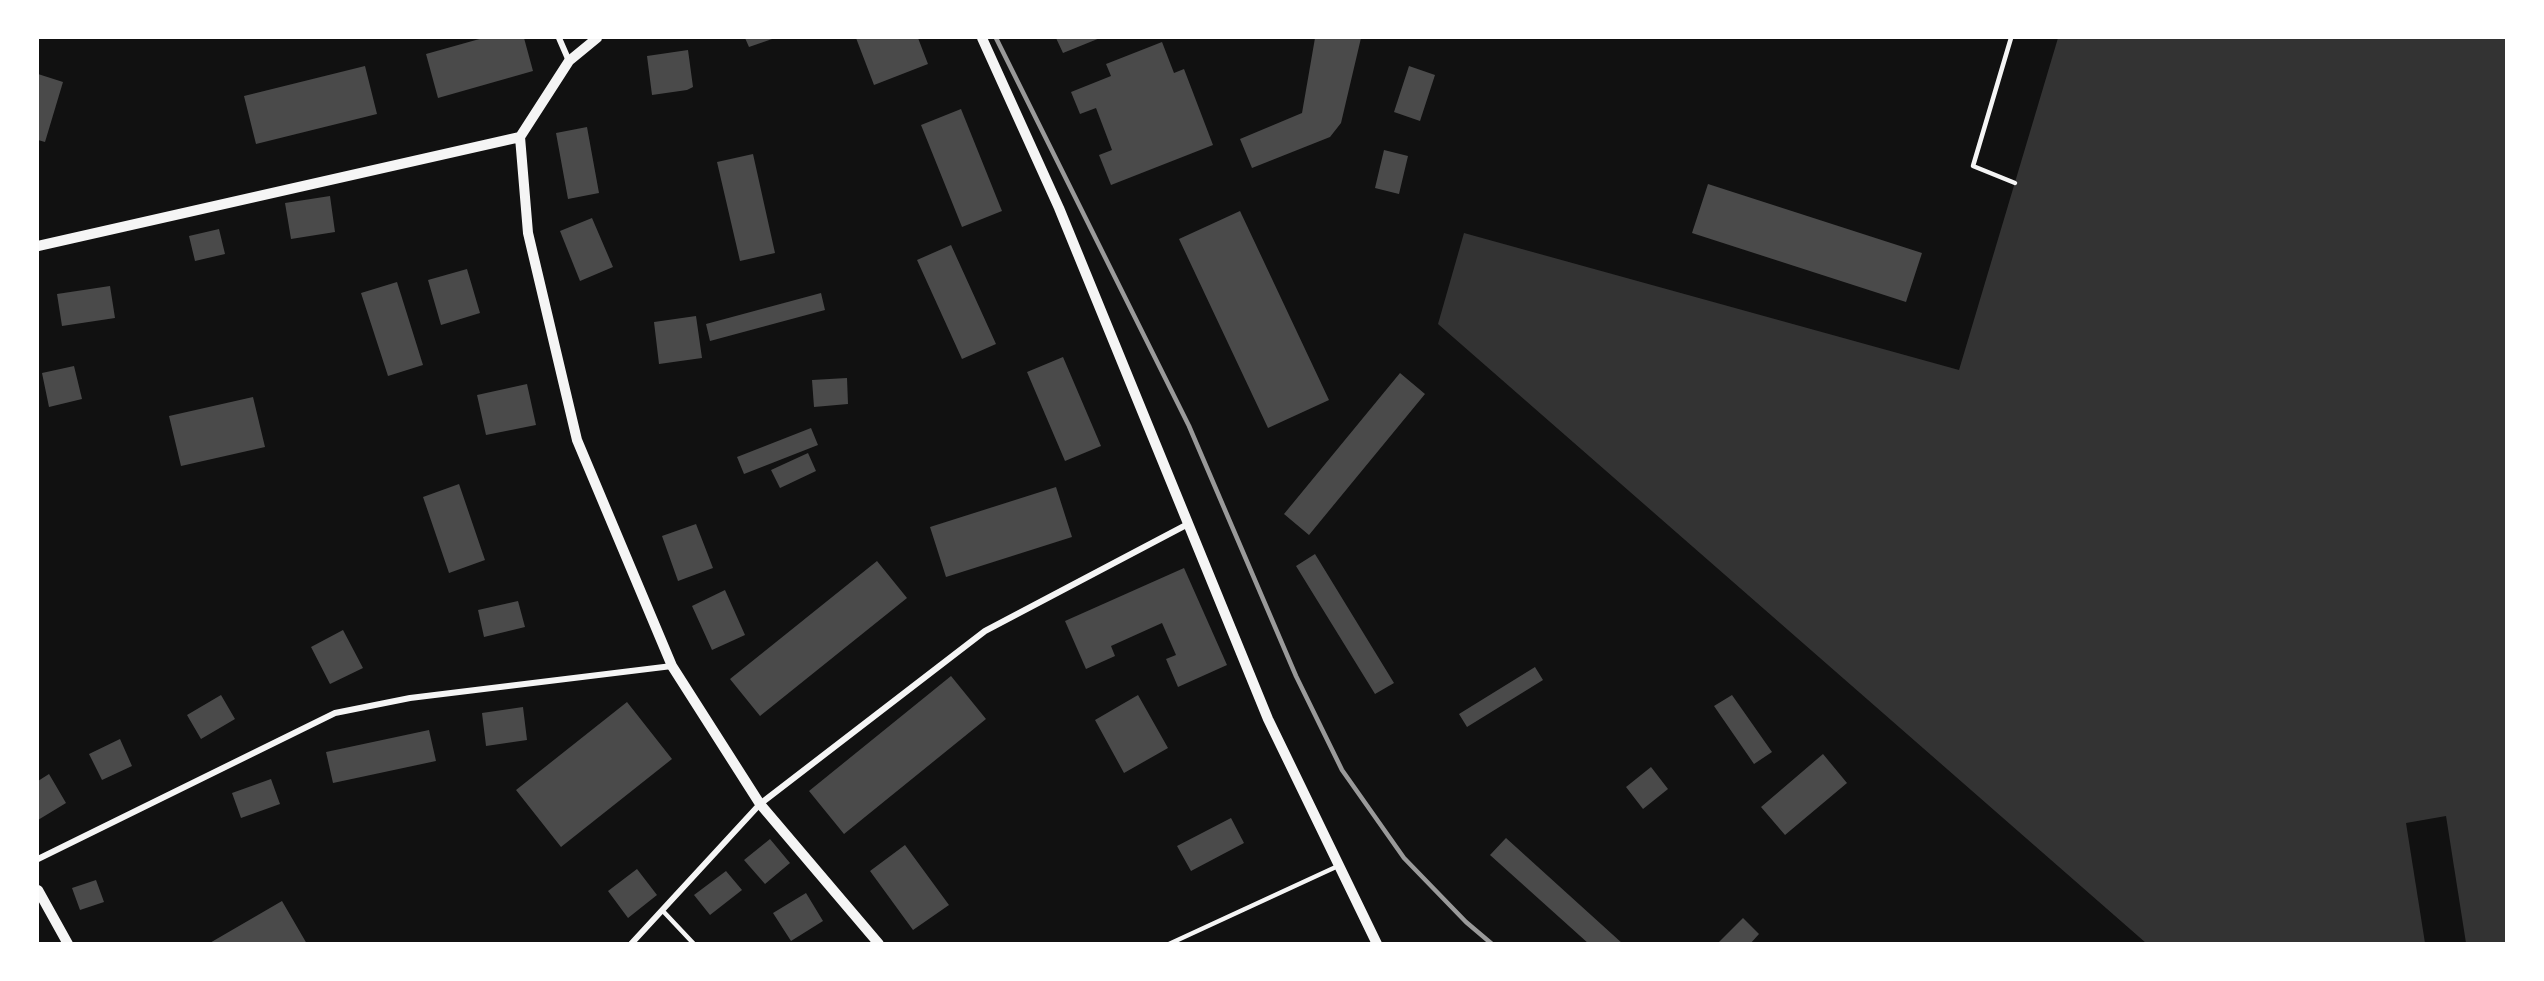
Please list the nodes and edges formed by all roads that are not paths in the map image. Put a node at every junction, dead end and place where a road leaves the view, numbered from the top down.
1 (560, 38) edge
2 (597, 38) edge
3 (982, 38) edge
4 (2010, 38) edge
5 (570, 61) junction
6 (520, 137) junction
7 (2016, 183) dead end
8 (38, 246) edge
9 (1188, 524) junction
10 (672, 666) junction
11 (760, 804) junction
12 (38, 859) edge
13 (1339, 866) junction
14 (38, 890) edge
15 (662, 910) junction
16 (68, 944) edge
17 (631, 944) edge
18 (694, 944) edge
19 (879, 944) edge
20 (1169, 944) edge
21 (1377, 944) edge

1 - 5 street
2 - 5 street
3 - 9 street
4 - 7 lane
5 - 6 street
6 - 8 street
6 - 10 street
9 - 11 street
9 - 13 street
10 - 11 street
10 - 12 street
11 - 15 street
11 - 19 street
13 - 20 lane
13 - 21 street
14 - 16 street
15 - 17 street
15 - 18 lane

